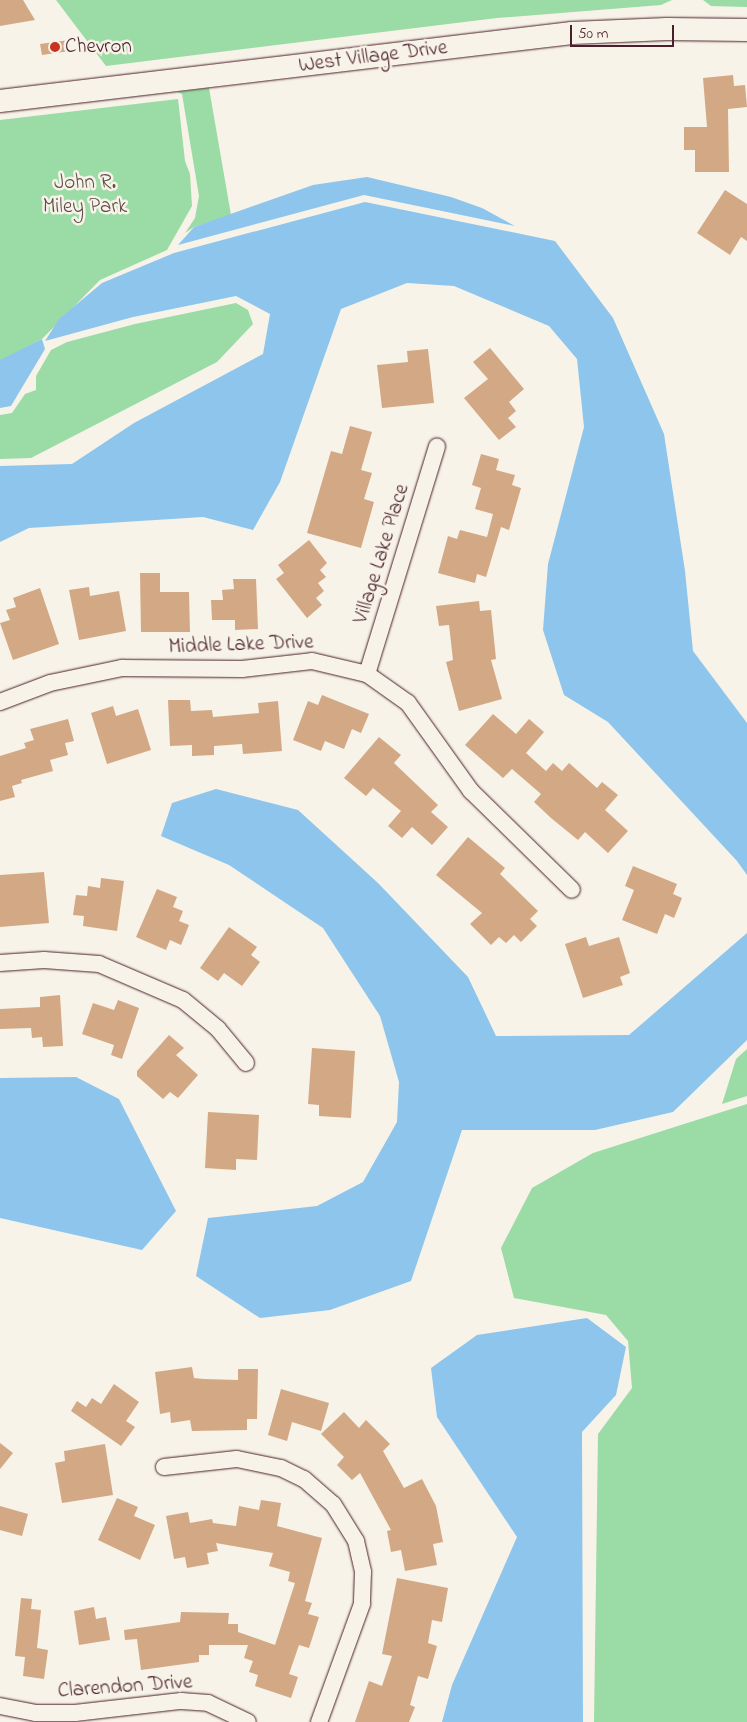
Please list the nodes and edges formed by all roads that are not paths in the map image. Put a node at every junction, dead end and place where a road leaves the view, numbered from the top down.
1 (747, 30) edge
2 (0, 101) edge
3 (437, 447) dead end
4 (367, 674) junction
5 (0, 702) edge
6 (572, 890) dead end
7 (0, 963) edge
8 (246, 1063) dead end
9 (164, 1467) dead end
10 (0, 1706) edge
11 (248, 1722) edge
12 (319, 1722) edge

1 - 2 street, West Village Drive
3 - 4 street, Village Lake Place
4 - 5 street, Middle Lake Drive
4 - 6 street, Middle Lake Drive
7 - 8 street
9 - 12 street
10 - 11 street, Clarendon Drive

